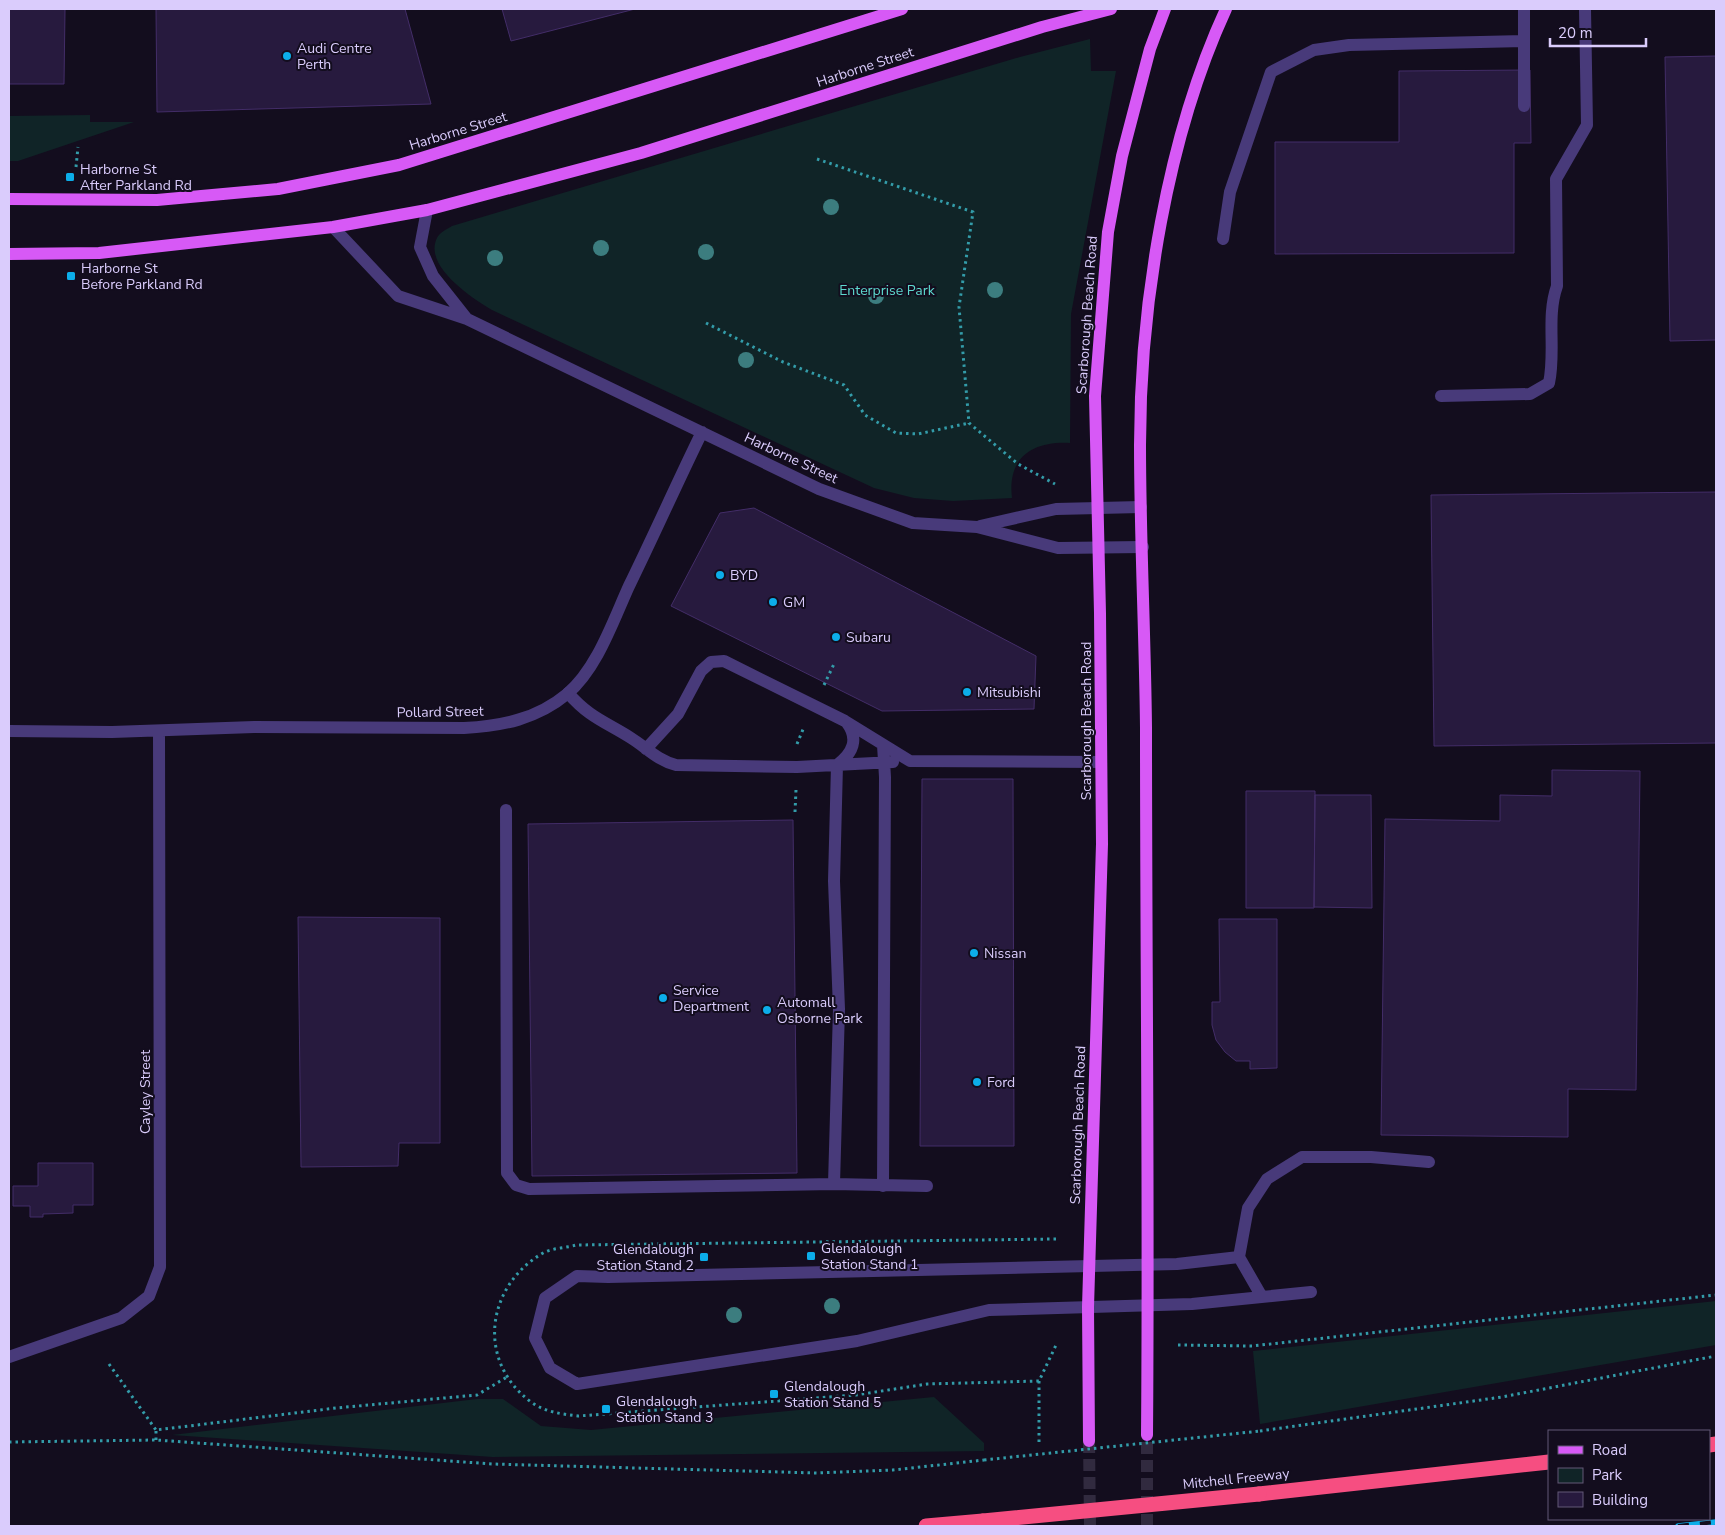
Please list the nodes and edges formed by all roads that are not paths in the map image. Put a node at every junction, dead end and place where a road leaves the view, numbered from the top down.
1 (902, 9) edge
2 (1111, 9) edge
3 (1165, 9) edge
4 (1226, 9) edge
5 (1524, 9) edge
6 (1584, 9) edge
7 (1524, 41) junction
8 (1524, 106) dead end
9 (9, 199) edge
10 (427, 210) junction
11 (333, 227) junction
12 (1222, 239) dead end
13 (9, 254) edge
14 (467, 319) junction
15 (1441, 396) dead end
16 (702, 432) junction
17 (1142, 507) junction
18 (1097, 508) junction
19 (977, 527) junction
20 (1142, 546) junction
21 (1098, 548) junction
22 (568, 693) junction
23 (845, 720) junction
24 (9, 731) edge
25 (159, 732) junction
26 (883, 745) junction
27 (646, 749) junction
28 (910, 761) junction
29 (884, 762) junction
30 (1101, 762) junction
31 (837, 764) junction
32 (506, 810) dead end
33 (1429, 1162) dead end
34 (834, 1184) junction
35 (883, 1186) junction
36 (927, 1186) dead end
37 (1239, 1257) junction
38 (1148, 1264) junction
39 (1089, 1265) junction
40 (1311, 1292) dead end
41 (1262, 1297) junction
42 (1148, 1305) junction
43 (1088, 1307) junction
44 (9, 1357) edge
45 (1147, 1435) tunnel mouth
46 (1089, 1441) tunnel mouth
47 (1548, 1462) edge
48 (926, 1526) edge

1 - 9 main road, Harborne Street
2 - 10 main road, Harborne Street
3 - 18 main road, Scarborough Beach Road
4 - 17 main road
5 - 7 street
6 - 15 street
7 - 8 street
7 - 12 street
10 - 11 main road, Harborne Street
10 - 14 street, Harborne Street
11 - 13 main road, Harborne Street
11 - 14 street, Harborne Street
14 - 16 street, Harborne Street
16 - 19 street, Harborne Street
16 - 22 street, Pollard Street
17 - 18 street, Harborne Street
17 - 20 main road
18 - 19 street, Harborne Street
18 - 21 main road, Scarborough Beach Road
19 - 21 street, Harborne Street
20 - 21 street, Harborne Street
20 - 38 main road
21 - 30 main road, Scarborough Beach Road
22 - 25 street, Pollard Street
22 - 27 street
23 - 26 street
23 - 27 street
23 - 31 street
24 - 25 street, Pollard Street
25 - 44 street, Cayley Street
26 - 28 street
26 - 29 street
27 - 31 street
28 - 29 street
28 - 30 street
29 - 31 street
29 - 35 street
30 - 39 main road, Scarborough Beach Road
31 - 34 street
32 - 34 street
33 - 37 street
34 - 35 street
35 - 36 street
37 - 38 street
37 - 41 street
38 - 39 street
38 - 42 main road
39 - 43 main road, Scarborough Beach Road
39 - 43 street
40 - 41 street
41 - 42 street
42 - 43 street
42 - 45 main road
43 - 46 main road, Scarborough Beach Road
47 - 48 highway, Mitchell Freeway, bridge

